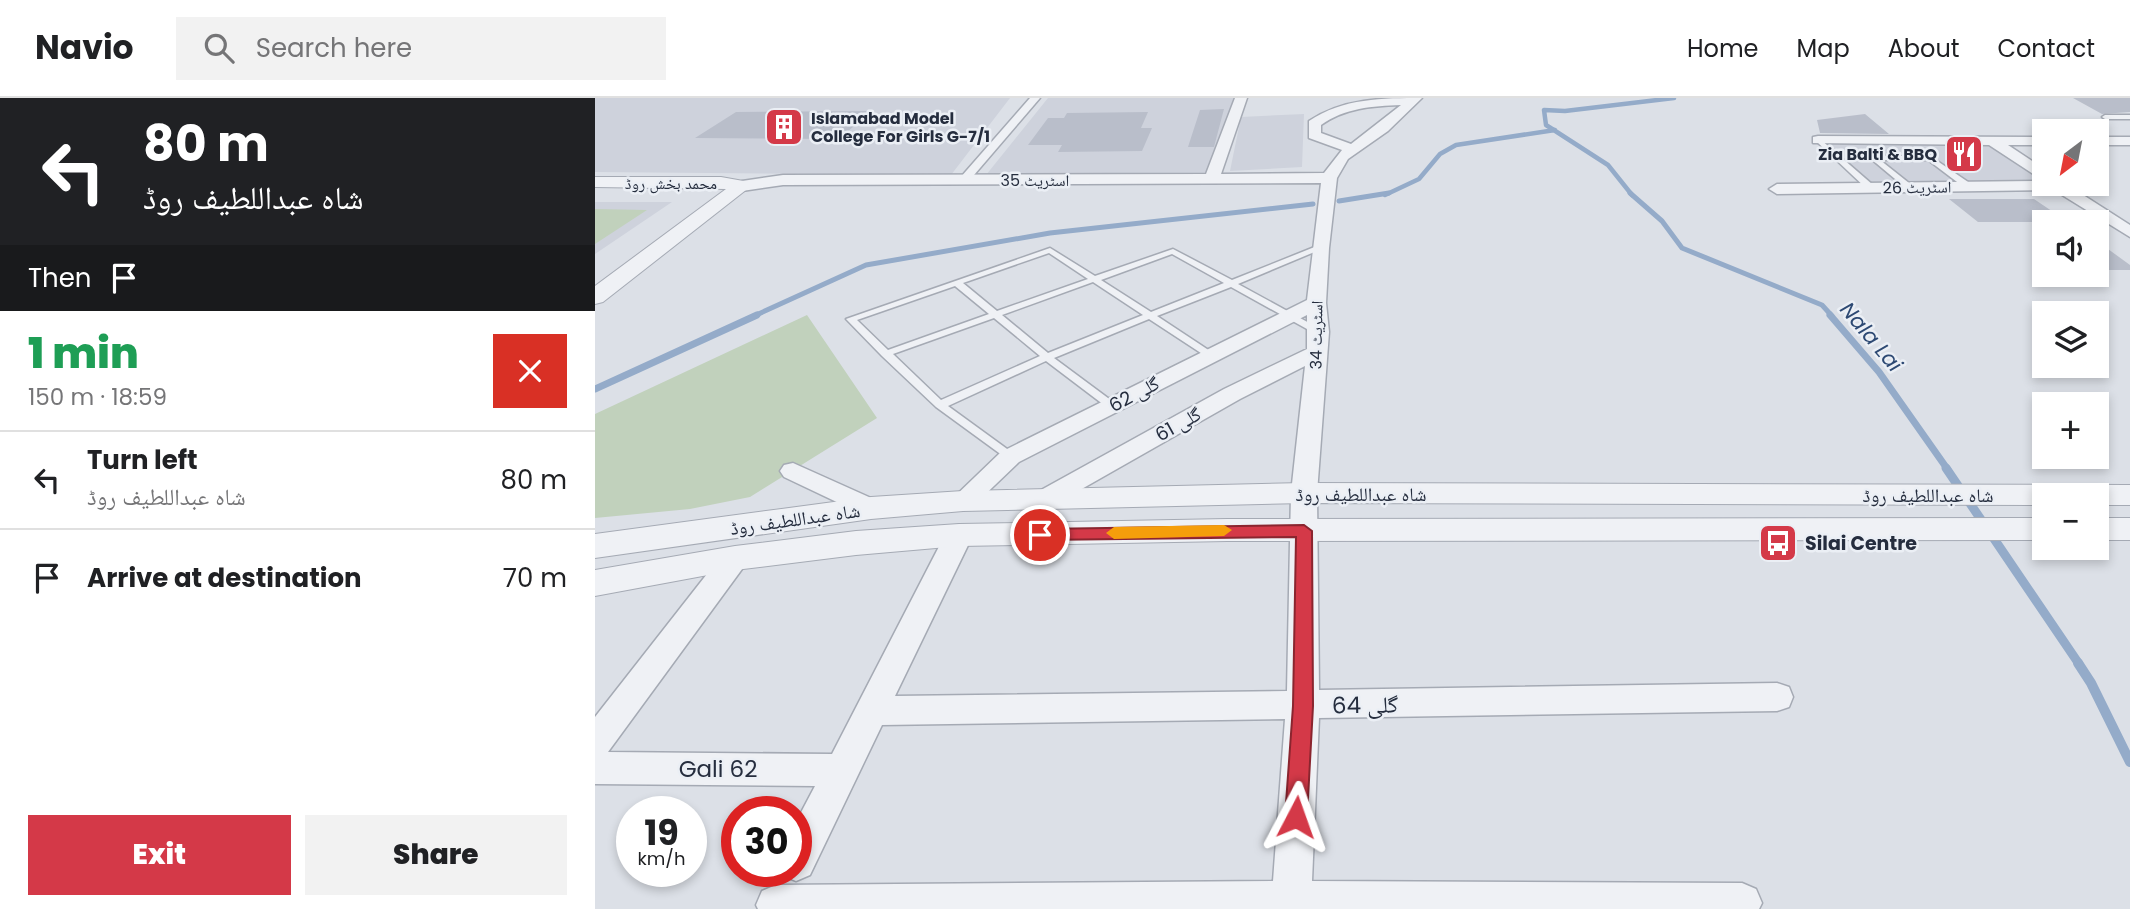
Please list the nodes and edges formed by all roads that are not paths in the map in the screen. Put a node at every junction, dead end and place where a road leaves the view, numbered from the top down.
1 (1035, 98) edge
2 (1241, 98) edge
3 (1415, 100) edge
4 (2105, 117) dead end
5 (2130, 117) edge
6 (1818, 140) joint
7 (2032, 141) edge
8 (2109, 141) edge
9 (2130, 141) edge
10 (1994, 142) junction
11 (1354, 149) junction
12 (2032, 168) edge
13 (1329, 178) junction
14 (1212, 179) junction
15 (964, 180) junction
16 (595, 182) edge
17 (2032, 185) edge
18 (1968, 186) junction
19 (1870, 187) junction
20 (1910, 187) junction
21 (741, 188) junction
22 (1777, 189) dead end
23 (595, 195) edge
24 (2075, 196) edge
25 (2130, 232) edge
26 (1320, 248) junction
27 (595, 272) edge
28 (1093, 279) junction
29 (956, 282) junction
30 (1231, 282) junction
31 (595, 297) edge
32 (1316, 303) junction
33 (996, 314) junction
34 (1147, 316) junction
35 (1291, 317) junction
36 (1318, 342) junction
37 (885, 354) junction
38 (1210, 355) junction
39 (1047, 357) junction
40 (940, 405) junction
41 (1112, 406) junction
42 (1010, 457) junction
43 (793, 471) dead end
44 (1304, 494) junction
45 (2032, 495) edge
46 (2109, 495) edge
47 (2130, 495) edge
48 (963, 500) junction
49 (1041, 501) junction
50 (871, 508) junction
51 (2032, 529) edge
52 (1304, 531) junction
53 (959, 535) junction
54 (595, 546) edge
55 (735, 558) junction
56 (595, 583) edge
57 (1777, 697) dead end
58 (1303, 706) junction
59 (869, 711) junction
60 (595, 743) edge
61 (595, 768) edge
62 (840, 770) junction
63 (812, 829) edge
64 (780, 895) edge
65 (1291, 901) junction
66 (1742, 903) dead end

1 - 15 street
2 - 14 street
3 - 11 street
3 - 11 street
4 - 5 lane
6 - 10 street
6 - 19 lane
7 - 10 street
8 - 9 street
10 - 12 street
11 - 13 street
13 - 14 street, اسٹریٹ 35
13 - 26 street, اسٹریٹ 34
14 - 15 street, اسٹریٹ 35
15 - 21 street, اسٹریٹ 35
16 - 21 street, محمد بخش روڈ
17 - 18 street, اسٹریٹ 26
18 - 20 street, اسٹریٹ 26
18 - 20 lane
19 - 20 street, اسٹریٹ 26
19 - 22 street, اسٹریٹ 26
21 - 31 street
23 - 27 street, محمد بخش روڈ
24 - 25 street
26 - 30 lane
26 - 32 street, اسٹریٹ 34
28 - 29 lane
28 - 30 lane
28 - 33 lane
28 - 34 lane
29 - 33 lane
29 - 37 lane
30 - 34 lane
30 - 35 lane
32 - 35 street, گلی 62
32 - 36 street, اسٹریٹ 34
33 - 37 lane
33 - 39 lane
34 - 38 lane
34 - 39 lane
35 - 36 lane
35 - 38 street, گلی 62
36 - 44 street, اسٹریٹ 34
36 - 49 street, گلی 61
37 - 40 lane
38 - 41 street, گلی 62
39 - 40 lane
39 - 41 lane
40 - 42 lane
41 - 42 street, گلی 62
42 - 48 street, گلی 62
43 - 50 street
44 - 45 street, شاہ عبداللطیف روڈ
44 - 49 street, شاہ عبداللطیف روڈ
44 - 52 street, اسٹریٹ 34
46 - 47 street, شاہ عبداللطیف روڈ
48 - 49 street, شاہ عبداللطیف روڈ
48 - 50 street, شاہ عبداللطیف روڈ
50 - 54 street, شاہ عبداللطیف روڈ
51 - 52 street, شاہ عبداللطیف روڈ
52 - 53 street, شاہ عبداللطیف روڈ
52 - 58 street, اسٹریٹ 34
53 - 55 street, شاہ عبداللطیف روڈ
53 - 59 street
55 - 56 street, شاہ عبداللطیف روڈ
55 - 60 street
57 - 58 street, گلی 64
58 - 59 street, گلی 64
58 - 65 street, اسٹریٹ 34
59 - 62 street
61 - 62 street, Gali 62
62 - 63 street
64 - 65 street
65 - 66 street

